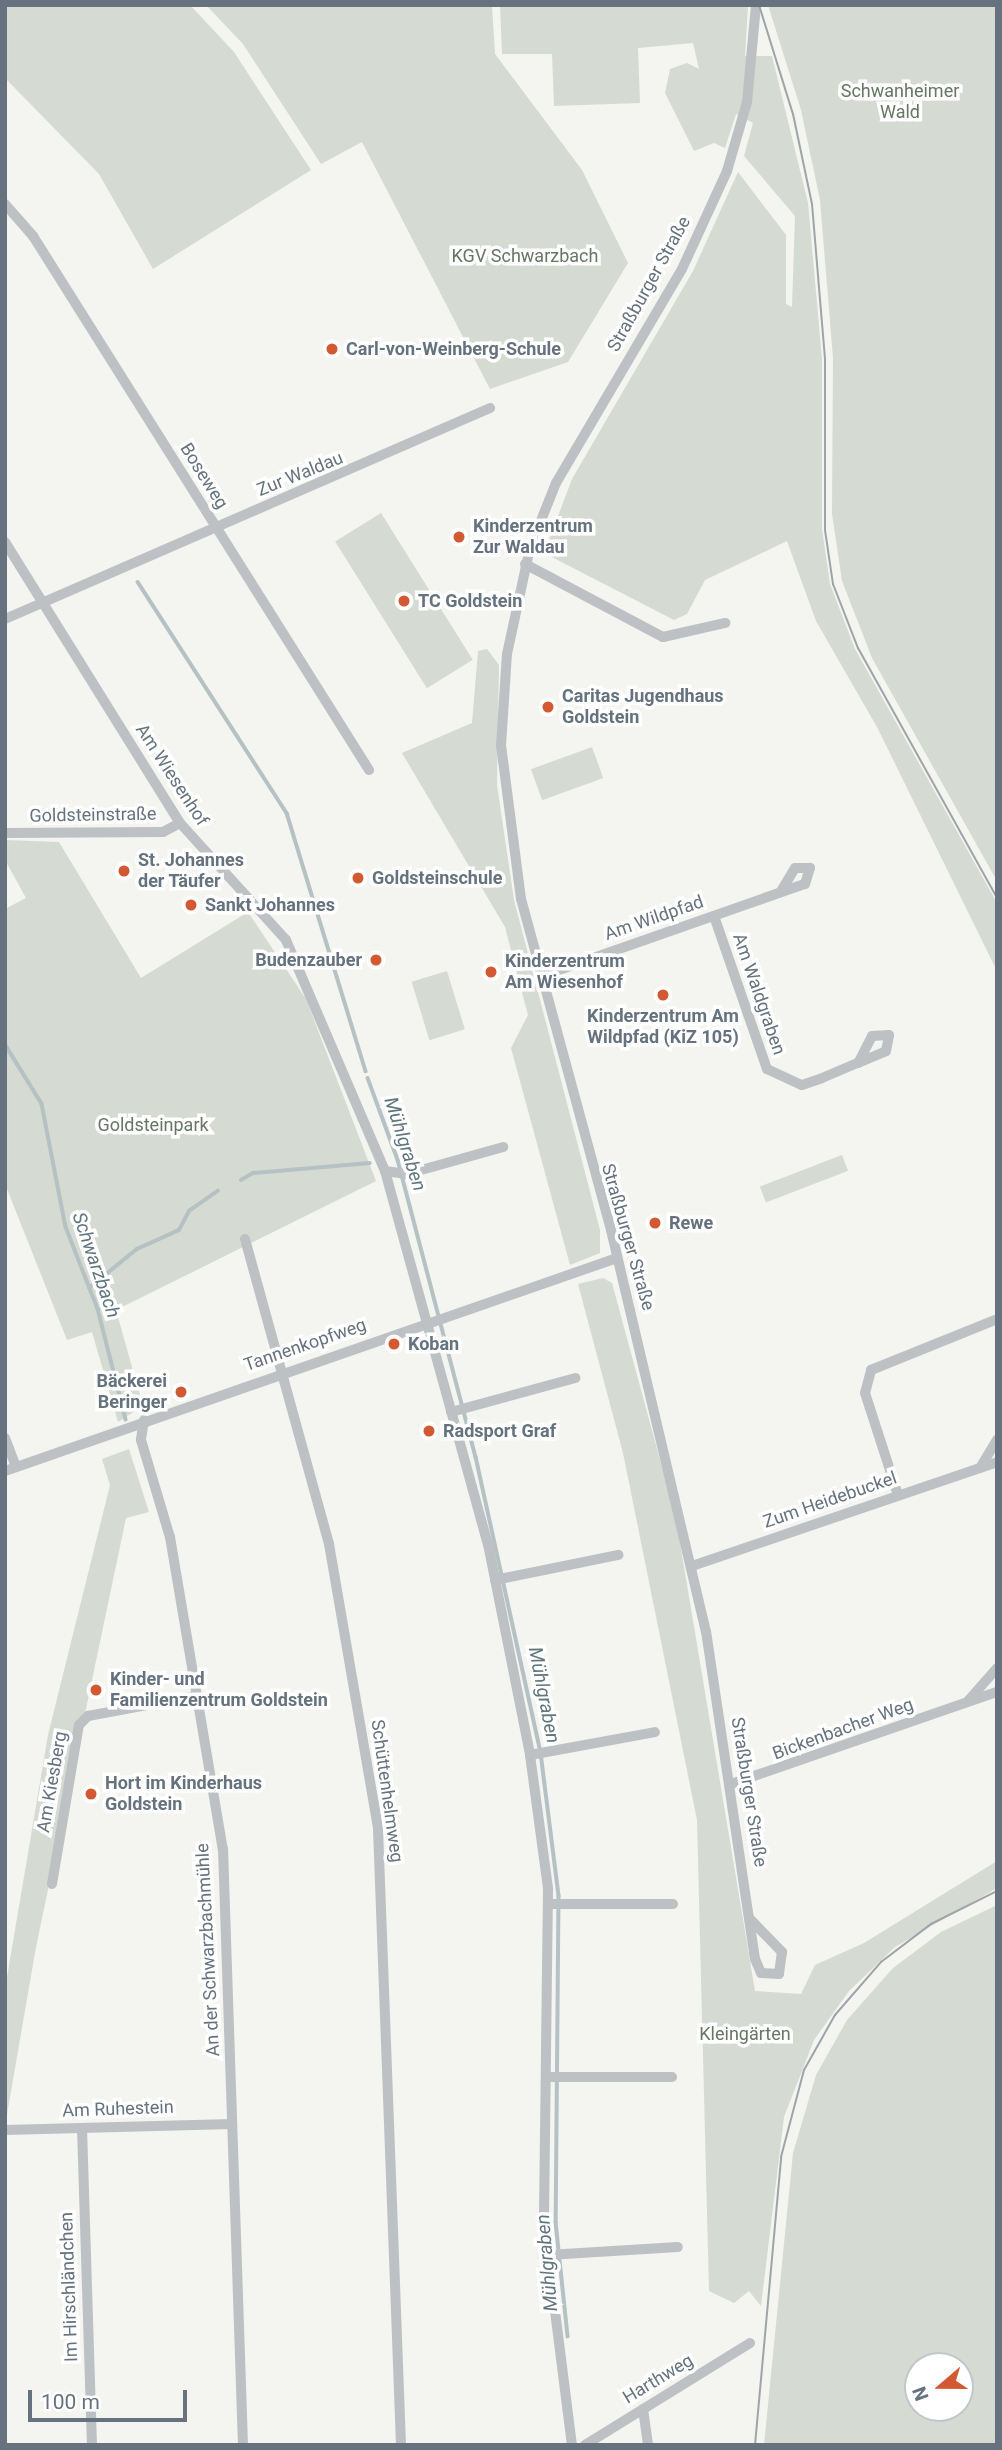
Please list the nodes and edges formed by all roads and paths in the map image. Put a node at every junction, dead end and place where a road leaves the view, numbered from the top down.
1 (756, 5) edge
2 (5, 204) edge
3 (490, 408) dead end
4 (215, 527) junction
5 (5, 542) edge
6 (526, 564) junction
7 (43, 602) junction
8 (5, 619) edge
9 (725, 623) dead end
10 (369, 771) dead end
11 (180, 823) junction
12 (5, 833) edge
13 (781, 891) dead end
14 (714, 916) junction
15 (539, 977) junction
16 (858, 1063) dead end
17 (503, 1147) dead end
18 (385, 1171) junction
19 (245, 1239) dead end
20 (617, 1258) junction
21 (997, 1319) edge
22 (426, 1322) junction
23 (281, 1372) junction
24 (575, 1378) dead end
25 (454, 1411) junction
26 (144, 1420) junction
27 (5, 1438) edge
28 (997, 1440) edge
29 (997, 1462) edge
30 (979, 1468) junction
31 (10, 1469) edge
32 (898, 1495) junction
33 (618, 1555) dead end
34 (692, 1566) junction
35 (502, 1578) junction
36 (997, 1668) edge
37 (997, 1692) edge
38 (196, 1696) junction
39 (966, 1703) junction
40 (655, 1732) dead end
41 (533, 1754) junction
42 (731, 1784) junction
43 (52, 1884) dead end
44 (556, 1904) junction
45 (673, 1905) dead end
46 (750, 1919) junction
47 (549, 2077) junction
48 (672, 2077) dead end
49 (232, 2124) junction
50 (82, 2128) junction
51 (5, 2130) edge
52 (678, 2247) dead end
53 (551, 2254) junction
54 (750, 2343) dead end
55 (643, 2409) junction
56 (92, 2445) edge
57 (243, 2445) edge
58 (401, 2445) edge
59 (572, 2445) edge
60 (585, 2445) edge
61 (648, 2445) edge

1 - 6 street, Straßburger Straße
2 - 4 street, Boseweg
3 - 4 street, Zur Waldau
4 - 7 street, Zur Waldau
4 - 10 street, Boseweg
5 - 7 street, Am Wiesenhof
6 - 9 street
6 - 15 street, Straßburger Straße
7 - 8 street, Zur Waldau
7 - 11 street, Am Wiesenhof
11 - 12 street, Goldsteinstraße
11 - 18 street, Am Wiesenhof
13 - 14 street, Am Wildpfad
14 - 15 street, Am Wildpfad
14 - 16 street, Am Waldgraben
15 - 20 street, Straßburger Straße
17 - 18 street
18 - 22 street, Am Wiesenhof
19 - 23 street, Schüttenhelmweg
20 - 22 street, Tannenkopfweg
20 - 34 street, Straßburger Straße
21 - 32 street
22 - 23 street, Tannenkopfweg
22 - 25 street, Am Wiesenhof
23 - 26 street, Tannenkopfweg
23 - 58 street, Schüttenhelmweg
24 - 25 street
25 - 35 street, Am Wiesenhof
26 - 31 street, Tannenkopfweg
26 - 38 street, An der Schwarzbachmühle
27 - 31 street
28 - 30 street
29 - 30 street, Zum Heidebuckel
30 - 32 street, Zum Heidebuckel
32 - 34 street, Zum Heidebuckel
33 - 35 street
34 - 42 street, Straßburger Straße
35 - 41 street, Am Wiesenhof
36 - 39 street, Bickenbacher Weg
37 - 39 street, Bickenbacher Weg
38 - 43 street, Am Kiesberg
38 - 49 street, An der Schwarzbachmühle
39 - 42 street, Bickenbacher Weg
40 - 41 street
41 - 44 street, Am Wiesenhof
42 - 46 street, Straßburger Straße
44 - 45 street
44 - 47 street, Am Wiesenhof
46 - 46 street, Straßburger Straße
47 - 48 street
47 - 53 street, Am Wiesenhof
49 - 50 street, Am Ruhestein
49 - 57 street, An der Schwarzbachmühle
50 - 51 street, Am Ruhestein
50 - 56 street, Im Hirschländchen
52 - 53 street
53 - 59 street, Am Wiesenhof
54 - 55 street, Harthweg
55 - 60 street, Harthweg
55 - 61 street

